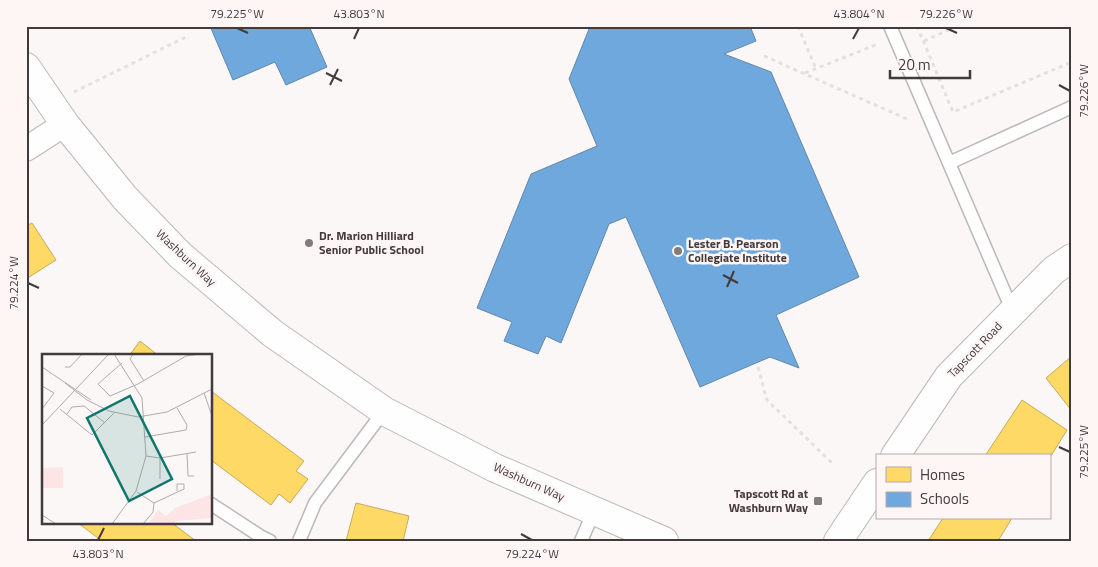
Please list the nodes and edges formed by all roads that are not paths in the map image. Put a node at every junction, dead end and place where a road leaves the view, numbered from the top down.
1 (893, 32) edge
2 (26, 67) edge
3 (1072, 107) edge
4 (57, 114) junction
5 (26, 149) edge
6 (949, 162) junction
7 (1072, 258) edge
8 (1013, 312) junction
9 (384, 412) junction
10 (896, 454) edge
11 (876, 484) edge
12 (212, 505) edge
13 (594, 511) junction
14 (270, 541) edge
15 (299, 541) edge
16 (581, 541) edge
17 (664, 541) edge
18 (838, 541) edge

1 - 6 lane
2 - 4 street, Washburn Way
3 - 6 lane
4 - 5 street
4 - 9 street, Washburn Way
6 - 8 lane
7 - 8 street, Tapscott Road
8 - 10 street, Tapscott Road
9 - 13 street, Washburn Way
9 - 15 lane
11 - 18 street
12 - 14 lane
13 - 16 lane
13 - 17 street, Washburn Way

